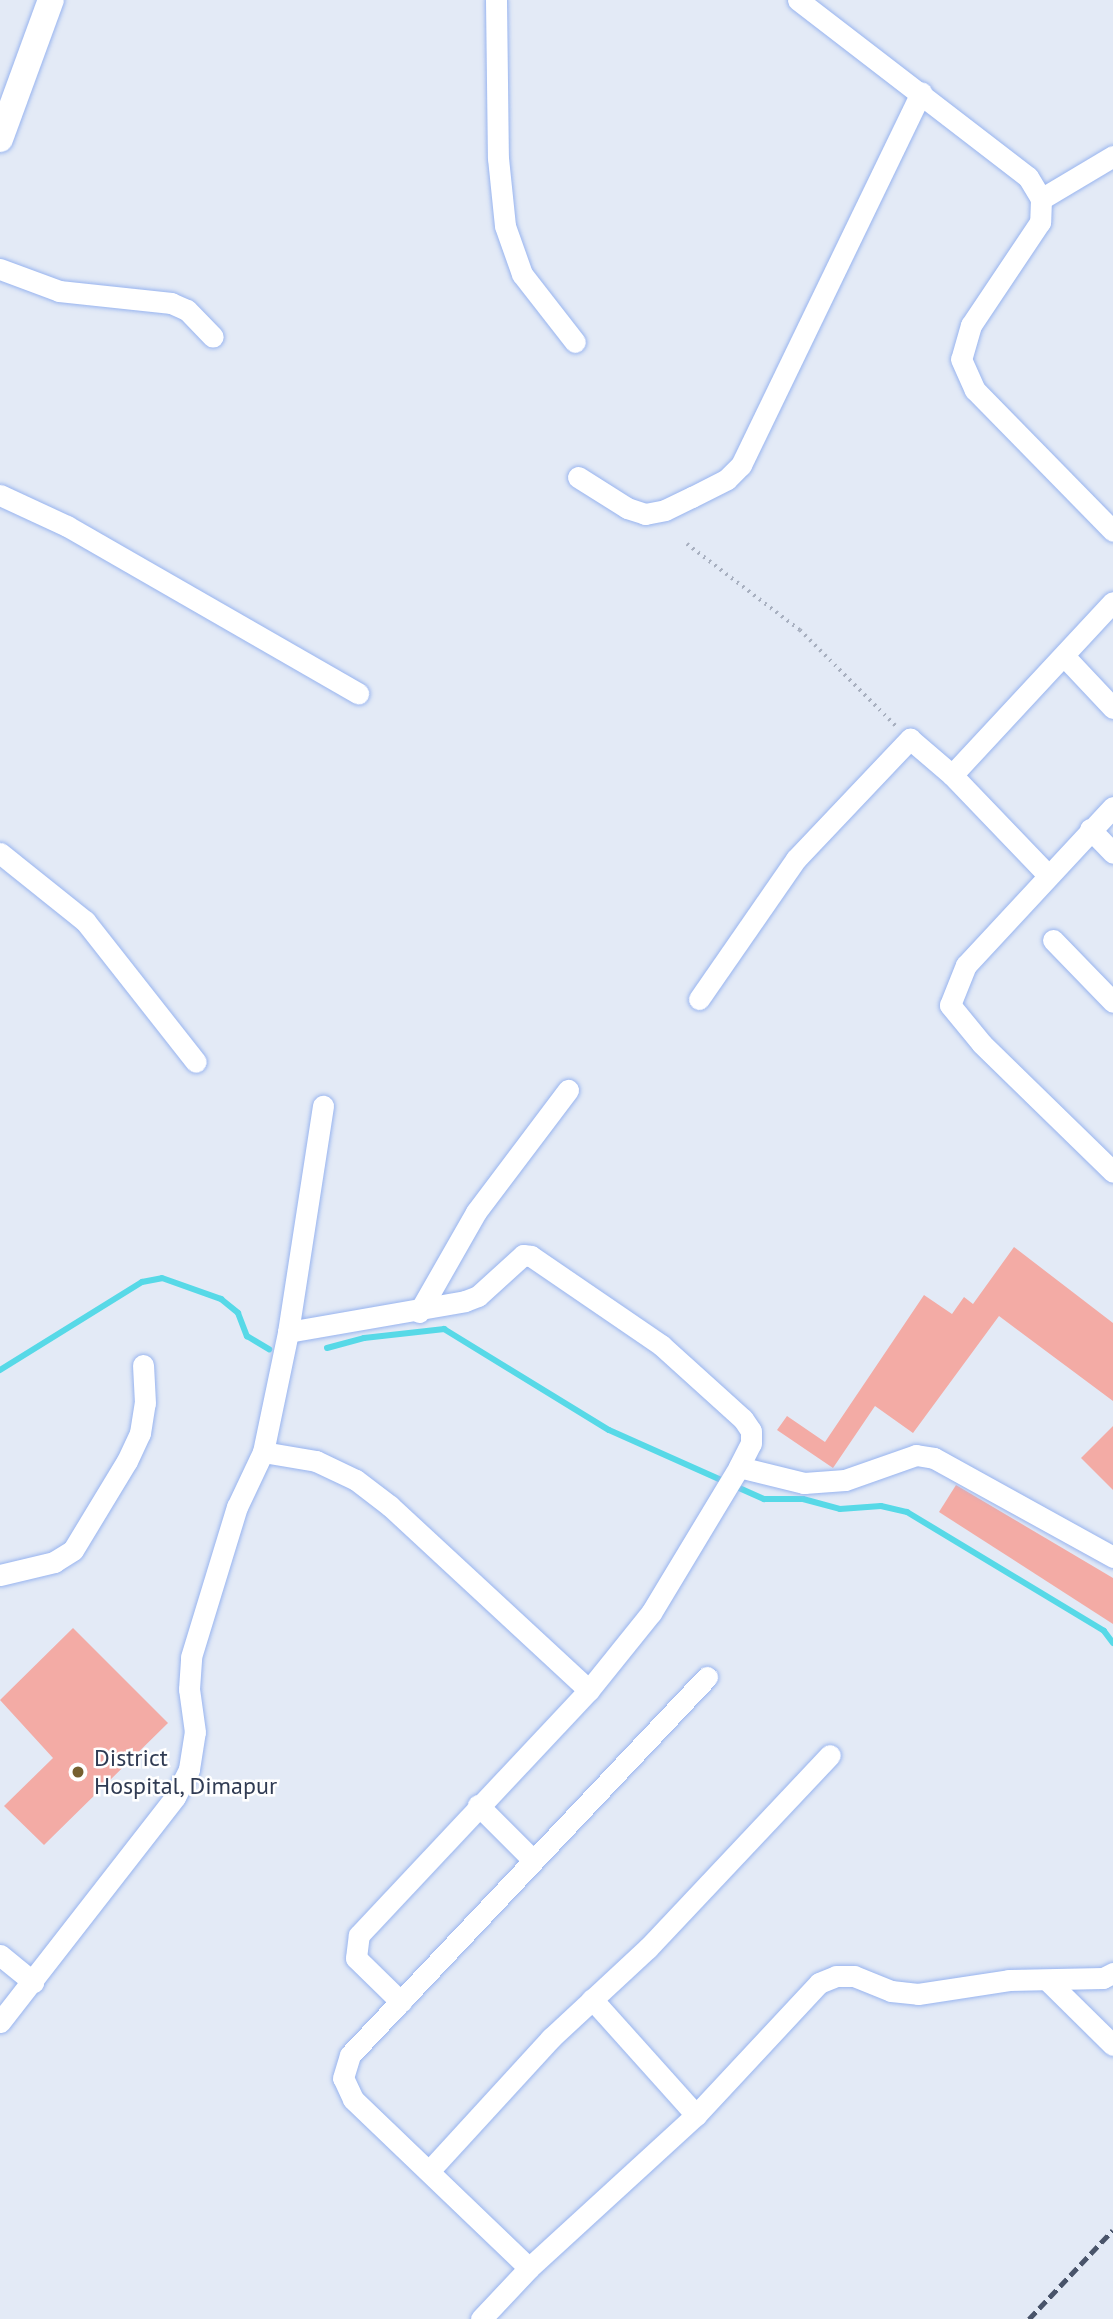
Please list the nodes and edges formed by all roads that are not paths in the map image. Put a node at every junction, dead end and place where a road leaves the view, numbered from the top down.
1 (51, 0) edge
2 (496, 0) edge
3 (798, 0) edge
4 (921, 92) junction
5 (0, 139) edge
6 (1113, 156) edge
7 (1041, 199) junction
8 (0, 269) edge
9 (213, 337) dead end
10 (575, 342) dead end
11 (578, 477) dead end
12 (0, 495) edge
13 (1113, 531) edge
14 (1113, 602) edge
15 (1065, 657) junction
16 (358, 693) dead end
17 (1113, 708) edge
18 (953, 775) junction
19 (1113, 807) edge
20 (1090, 829) junction
21 (0, 853) edge
22 (1113, 853) edge
23 (1048, 875) junction
24 (1053, 940) dead end
25 (699, 999) dead end
26 (1113, 1002) edge
27 (196, 1062) dead end
28 (568, 1090) dead end
29 (323, 1106) dead end
30 (1113, 1172) edge
31 (419, 1312) junction
32 (288, 1332) junction
33 (143, 1365) dead end
34 (263, 1452) junction
35 (737, 1472) junction
36 (1113, 1557) edge
37 (0, 1575) edge
38 (706, 1677) dead end
39 (589, 1690) junction
40 (830, 1755) dead end
41 (478, 1805) junction
42 (533, 1860) junction
43 (0, 1955) edge
44 (1113, 1973) edge
45 (1048, 1981) junction
46 (33, 1982) junction
47 (592, 1999) junction
48 (401, 2002) junction
49 (0, 2022) edge
50 (1113, 2045) edge
51 (696, 2115) junction
52 (430, 2170) junction
53 (529, 2268) junction
54 (481, 2319) edge

1 - 5 main road
2 - 10 street
3 - 4 street
4 - 7 street
4 - 11 street
6 - 7 street
7 - 13 street
8 - 9 street
12 - 16 street
14 - 15 street
15 - 17 street
15 - 18 street
18 - 23 street
18 - 25 street
19 - 20 street
20 - 22 street
20 - 23 street
21 - 27 street
23 - 30 street
24 - 26 street
28 - 31 street
29 - 32 street
31 - 32 street
31 - 35 street
32 - 34 street
33 - 37 street
34 - 39 street
34 - 46 street
35 - 36 street
35 - 39 street
38 - 42 street
39 - 41 street
40 - 47 street
41 - 42 street
41 - 48 street
42 - 48 street
43 - 46 street
44 - 45 street
45 - 50 street
45 - 51 street
46 - 49 street
47 - 51 street
47 - 52 street
48 - 52 street
51 - 53 street
52 - 53 street
53 - 54 street

